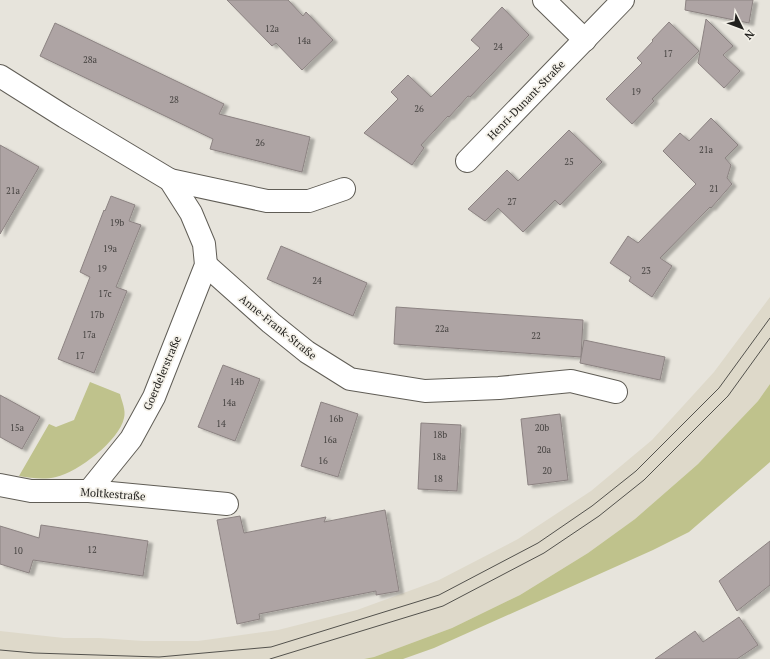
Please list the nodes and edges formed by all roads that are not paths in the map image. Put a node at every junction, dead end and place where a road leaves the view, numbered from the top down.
1 (544, 0) edge
2 (623, 0) edge
3 (585, 40) junction
4 (0, 76) edge
5 (467, 161) dead end
6 (170, 180) junction
7 (344, 189) dead end
8 (206, 265) junction
9 (616, 392) dead end
10 (0, 485) edge
11 (89, 491) junction
12 (227, 504) dead end

1 - 3 street
2 - 3 street, Henri-Dunant-Straße
3 - 5 street, Henri-Dunant-Straße
4 - 6 street
6 - 7 street
6 - 8 street
8 - 9 street, Anne-Frank-Straße
8 - 11 street, Goerdelerstraße
10 - 11 street, Moltkestraße
11 - 12 street, Moltkestraße

